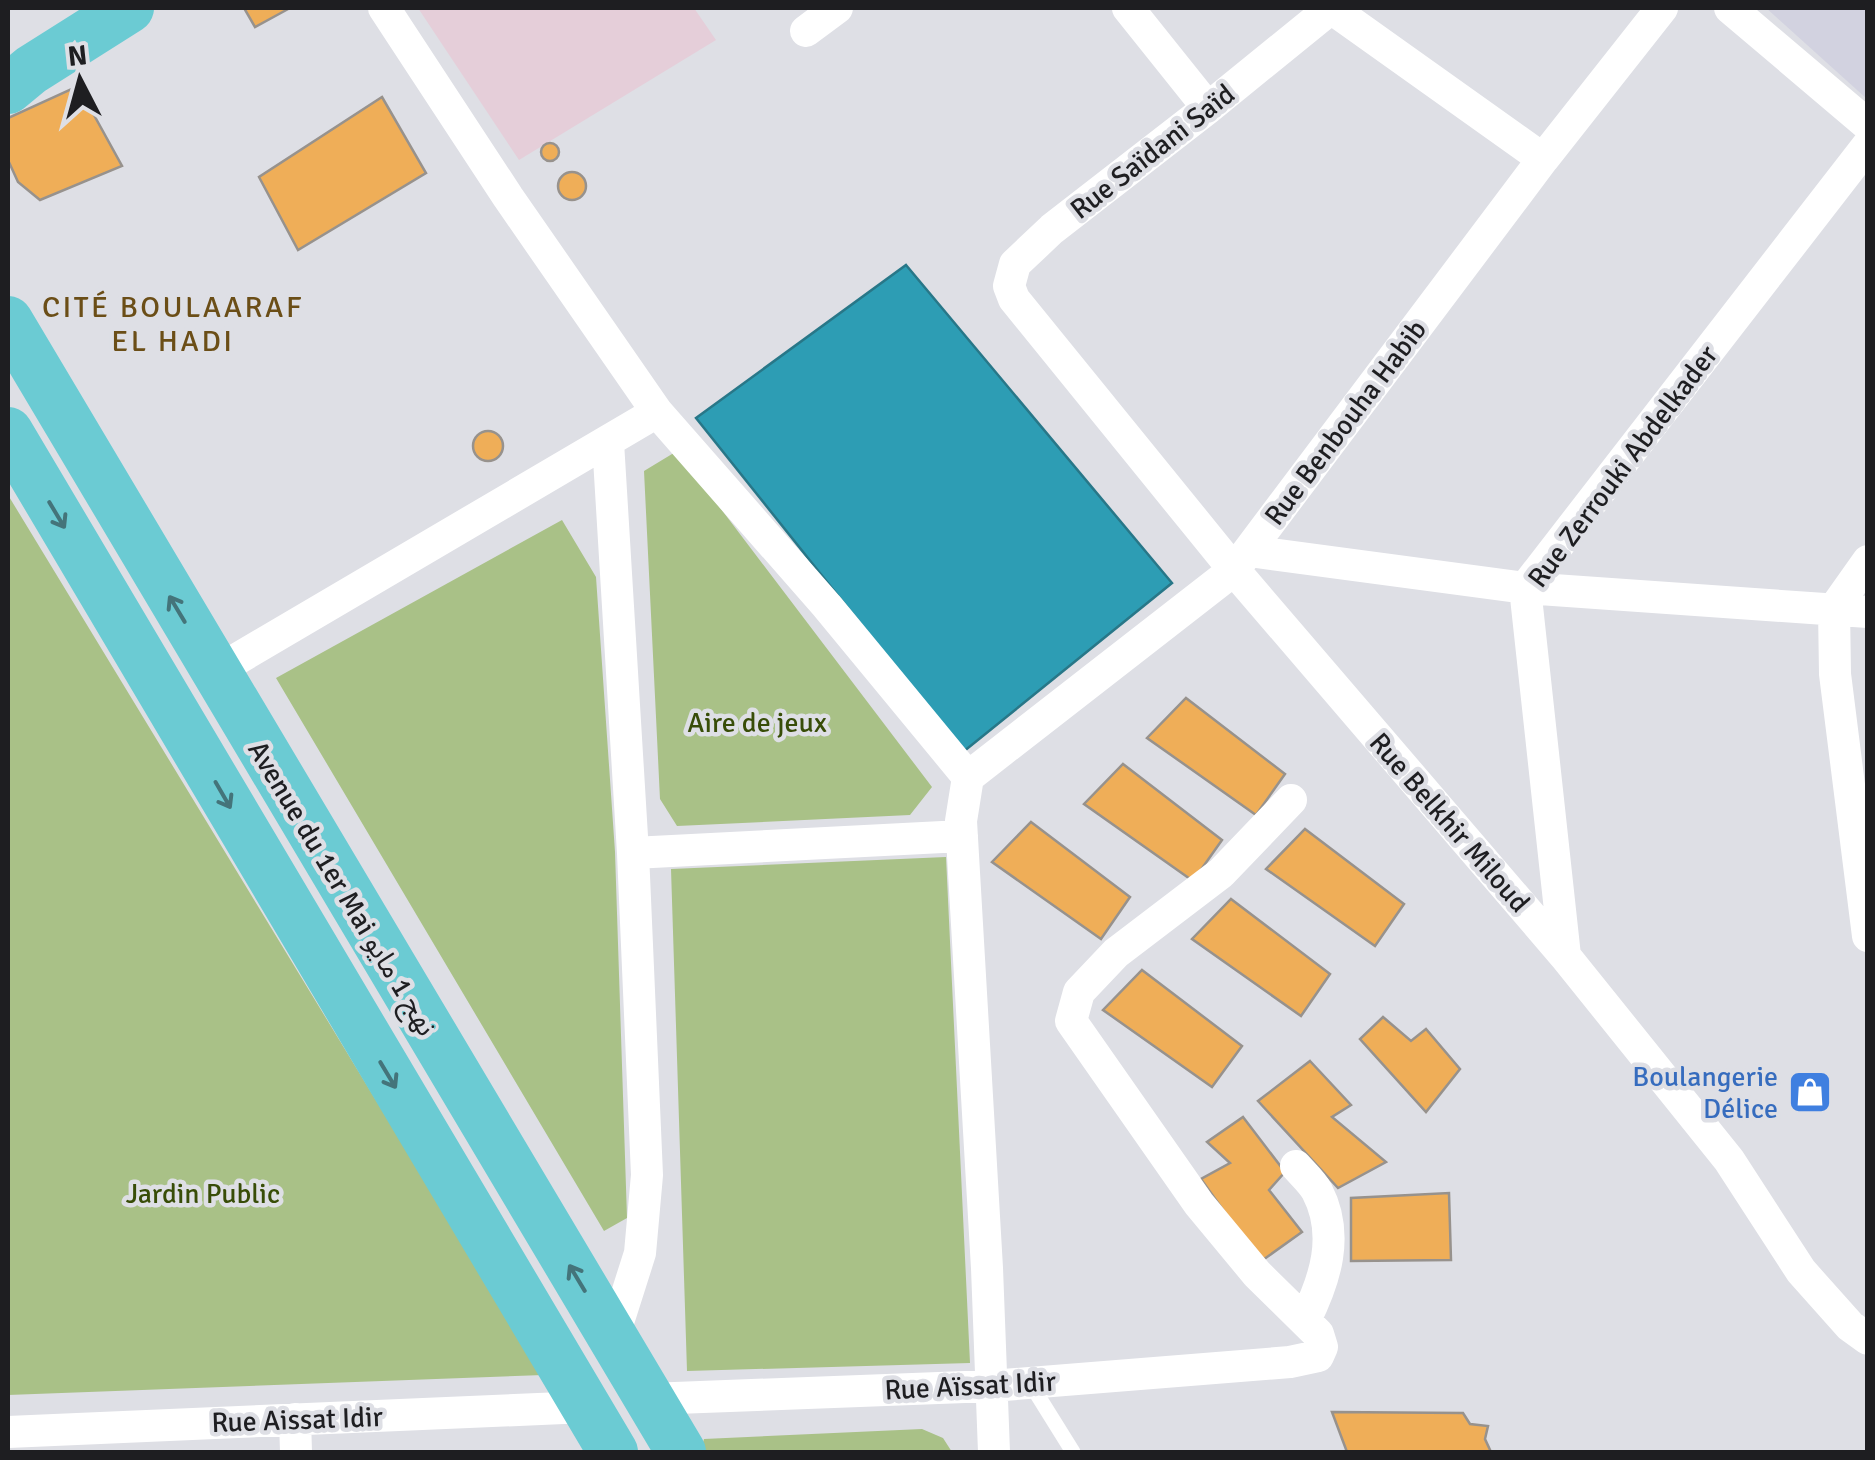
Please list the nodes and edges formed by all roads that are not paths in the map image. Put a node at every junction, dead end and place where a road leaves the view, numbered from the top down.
1 (83, 8) edge
2 (129, 8) edge
3 (384, 8) edge
4 (837, 8) edge
5 (1128, 8) edge
6 (1331, 8) edge
7 (1662, 8) edge
8 (1730, 8) edge
9 (806, 31) dead end
10 (8, 54) edge
11 (8, 89) edge
12 (1208, 108) junction
13 (1868, 126) edge
14 (1868, 145) edge
15 (1542, 159) junction
16 (1022, 310) joint
17 (8, 321) edge
18 (657, 412) junction
19 (8, 432) edge
20 (608, 442) junction
21 (1241, 560) junction
22 (1868, 562) edge
23 (1524, 588) junction
24 (1834, 610) junction
25 (1868, 612) edge
26 (215, 672) junction
27 (968, 777) junction
28 (1291, 800) dead end
29 (962, 836) junction
30 (632, 854) junction
31 (1868, 936) edge
32 (1566, 956) junction
33 (1296, 1166) dead end
34 (1305, 1320) junction
35 (613, 1338) junction
36 (1868, 1339) edge
37 (1030, 1382) junction
38 (990, 1386) junction
39 (649, 1399) junction
40 (586, 1408) junction
41 (295, 1420) junction
42 (8, 1432) edge
43 (296, 1452) edge
44 (612, 1452) edge
45 (681, 1452) edge
46 (994, 1452) edge
47 (1073, 1452) edge

1 - 10 main road
2 - 11 main road
3 - 18 street
4 - 9 street
5 - 12 street
6 - 12 street, Rue Saïdani Saïd
6 - 15 street
7 - 15 street, Rue Benbouha Habib
8 - 13 street
12 - 16 street, Rue Saïdani Saïd
14 - 23 street, Rue Zerrouki Abdelkader
15 - 21 street, Rue Benbouha Habib
16 - 21 street, Rue Belkhir Miloud
26 -> 17 main road, Avenue du 1er Mai نهج 1 مايو
18 - 20 street
18 - 27 street
19 -> 40 main road, Avenue du 1er Mai نهج 1 مايو
20 - 26 street
20 - 30 street
21 - 23 street
21 - 27 street, Rue Benbouha Habib
21 - 32 street, Rue Belkhir Miloud
22 - 24 street
23 - 24 street
23 - 32 street, Rue Zerrouki Abdelkader
24 - 25 street
24 - 31 street
35 -> 26 main road, Avenue du 1er Mai نهج 1 مايو
27 - 29 street
28 - 34 street
29 - 30 street
29 - 38 street
30 - 35 street
32 - 36 street, Rue Belkhir Miloud
33 - 34 street
34 - 37 street, Rue Aïssat Idir
35 - 39 main road, Avenue du 1er Mai نهج 1 مايو
37 - 38 street, Rue Aïssat Idir
37 - 47 lane
38 - 39 street, Rue Aïssat Idir
38 - 46 street
39 - 40 main road
39 - 45 main road, Avenue du 1er Mai نهج 1 مايو
40 - 41 street, Rue Aissat Idir
40 - 44 main road, Avenue du 1er Mai نهج 1 مايو
41 - 42 street, Rue Aissat Idir
41 - 43 street

